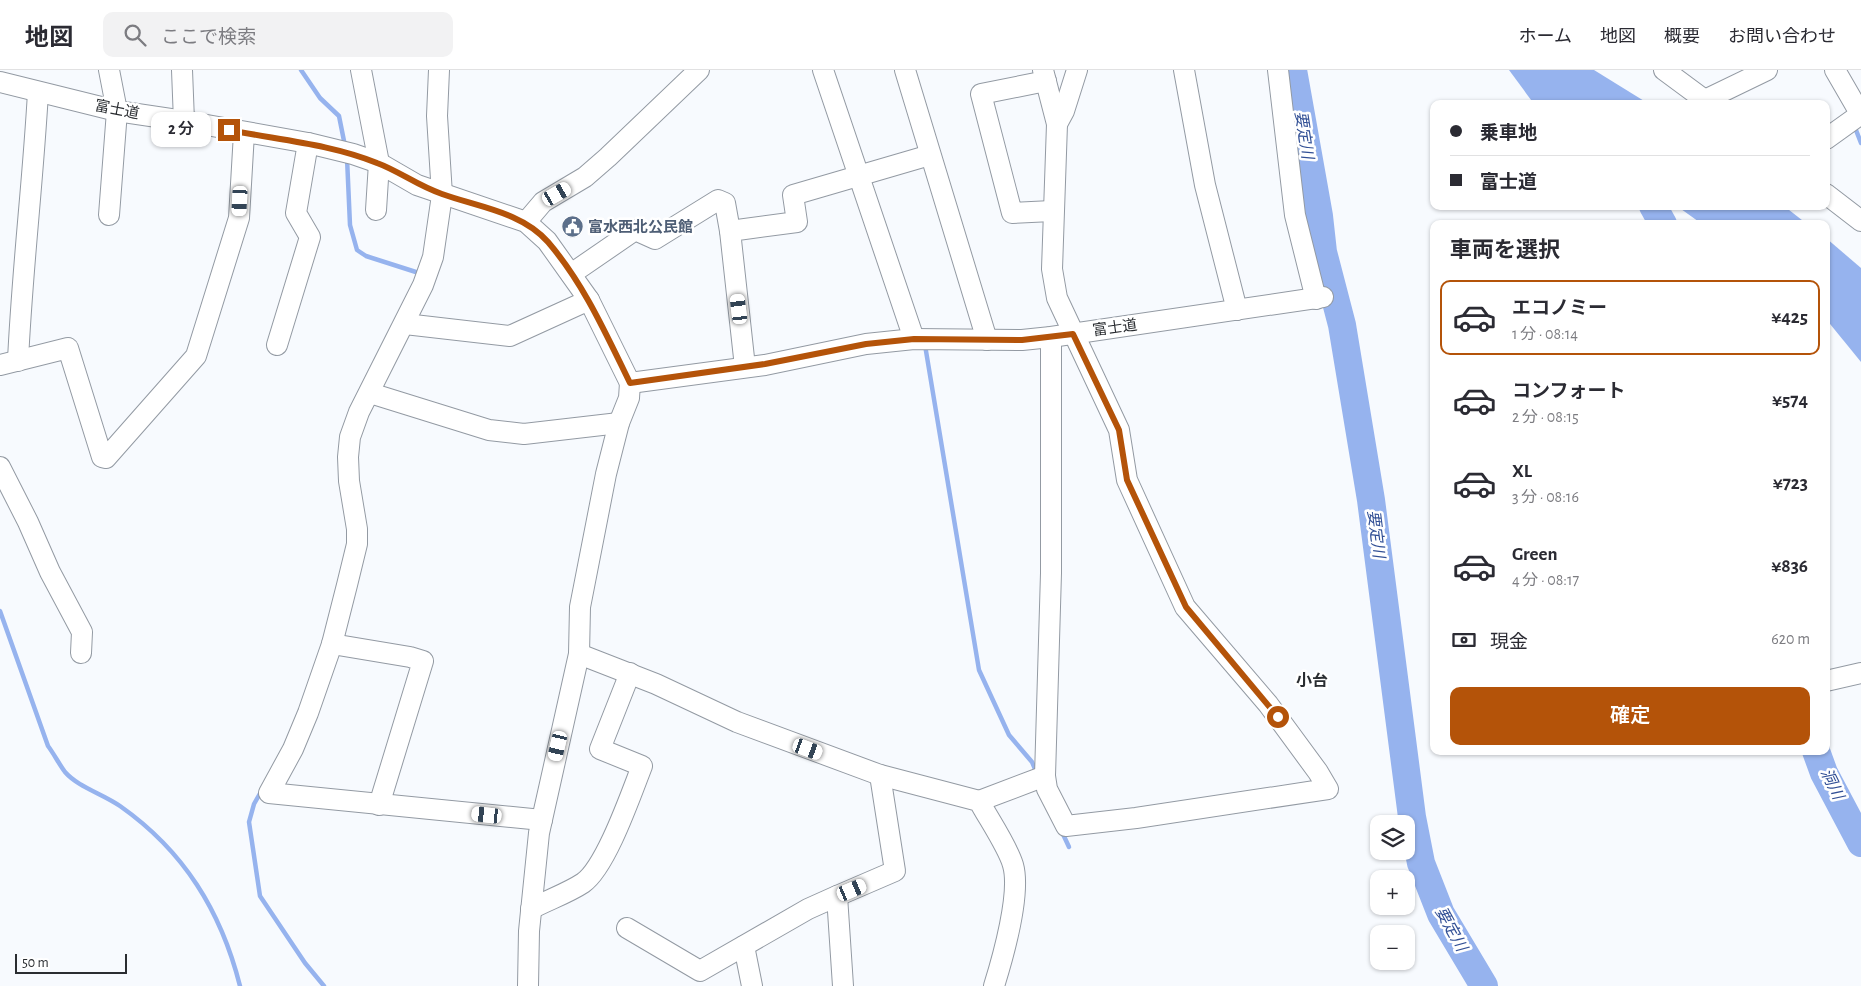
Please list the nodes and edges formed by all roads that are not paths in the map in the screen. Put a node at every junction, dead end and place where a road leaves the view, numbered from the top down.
1 (109, 70) edge
2 (182, 70) edge
3 (361, 70) edge
4 (439, 70) edge
5 (699, 70) edge
6 (822, 70) edge
7 (905, 70) edge
8 (1077, 70) edge
9 (1184, 70) edge
10 (1278, 70) edge
11 (1664, 70) edge
12 (1767, 70) edge
13 (1836, 70) edge
14 (1044, 75) edge
15 (0, 82) edge
16 (38, 92) junction
17 (1704, 100) edge
18 (1711, 100) edge
19 (117, 111) junction
20 (1861, 115) edge
21 (184, 121) junction
22 (1057, 124) junction
23 (244, 133) junction
24 (1830, 137) edge
25 (308, 144) junction
26 (930, 155) junction
27 (379, 163) junction
28 (861, 177) junction
29 (442, 195) junction
30 (1830, 197) edge
31 (376, 210) dead end
32 (1052, 211) junction
33 (109, 215) dead end
34 (1861, 221) edge
35 (526, 222) junction
36 (730, 231) junction
37 (571, 274) junction
38 (589, 300) junction
39 (1237, 310) junction
40 (405, 324) junction
41 (1073, 334) junction
42 (1051, 337) junction
43 (914, 339) junction
44 (987, 340) junction
45 (276, 346) dead end
46 (9, 363) edge
47 (746, 367) junction
48 (630, 383) junction
49 (370, 393) junction
50 (618, 423) junction
51 (0, 467) edge
52 (332, 644) junction
53 (81, 653) dead end
54 (579, 654) junction
55 (630, 673) junction
56 (1861, 673) edge
57 (1830, 680) edge
58 (880, 775) junction
59 (1045, 776) junction
60 (979, 801) junction
61 (379, 805) junction
62 (542, 820) junction
63 (837, 896) junction
64 (531, 909) junction
65 (627, 928) dead end
66 (744, 946) junction
67 (528, 986) edge
68 (752, 986) edge
69 (843, 986) edge
70 (994, 986) edge

1 - 19 street
2 - 21 street
3 - 27 street
4 - 29 street
5 - 35 street
6 - 28 street
7 - 26 street
8 - 22 street
9 - 39 street
10 - 39 street, 富士道
11 - 17 street
12 - 18 street
13 - 20 street
14 - 22 street
14 - 32 street
15 - 16 street, 富士道
16 - 19 street, 富士道
16 - 46 street
19 - 21 street, 富士道
19 - 33 street
20 - 24 street
21 - 23 street, 富士道
22 - 32 street
23 - 25 street, 富士道
23 - 46 street
25 - 27 street, 富士道
25 - 45 street
26 - 28 street
26 - 44 street
27 - 29 street, 富士道
27 - 31 street
28 - 36 street
28 - 43 street
29 - 35 street, 富士道
29 - 40 street
30 - 34 street
32 - 41 street
35 - 37 street, 富士道
36 - 37 street
36 - 47 street
37 - 38 street, 富士道
38 - 40 street
38 - 48 street, 富士道
39 - 41 street, 富士道
40 - 49 street
41 - 42 street, 富士道
41 - 59 street
42 - 44 street, 富士道
42 - 59 street
43 - 44 street, 富士道
43 - 47 street, 富士道
47 - 48 street, 富士道
48 - 50 street
49 - 50 street
49 - 52 street
50 - 54 street
51 - 53 street
52 - 61 street
52 - 61 street
54 - 55 street
54 - 62 street
55 - 58 street
55 - 64 street
56 - 57 street
58 - 60 street
58 - 63 street
59 - 60 street
60 - 70 street
61 - 62 street
62 - 64 street
63 - 66 street
63 - 69 street
64 - 67 street
65 - 66 street
66 - 68 street

